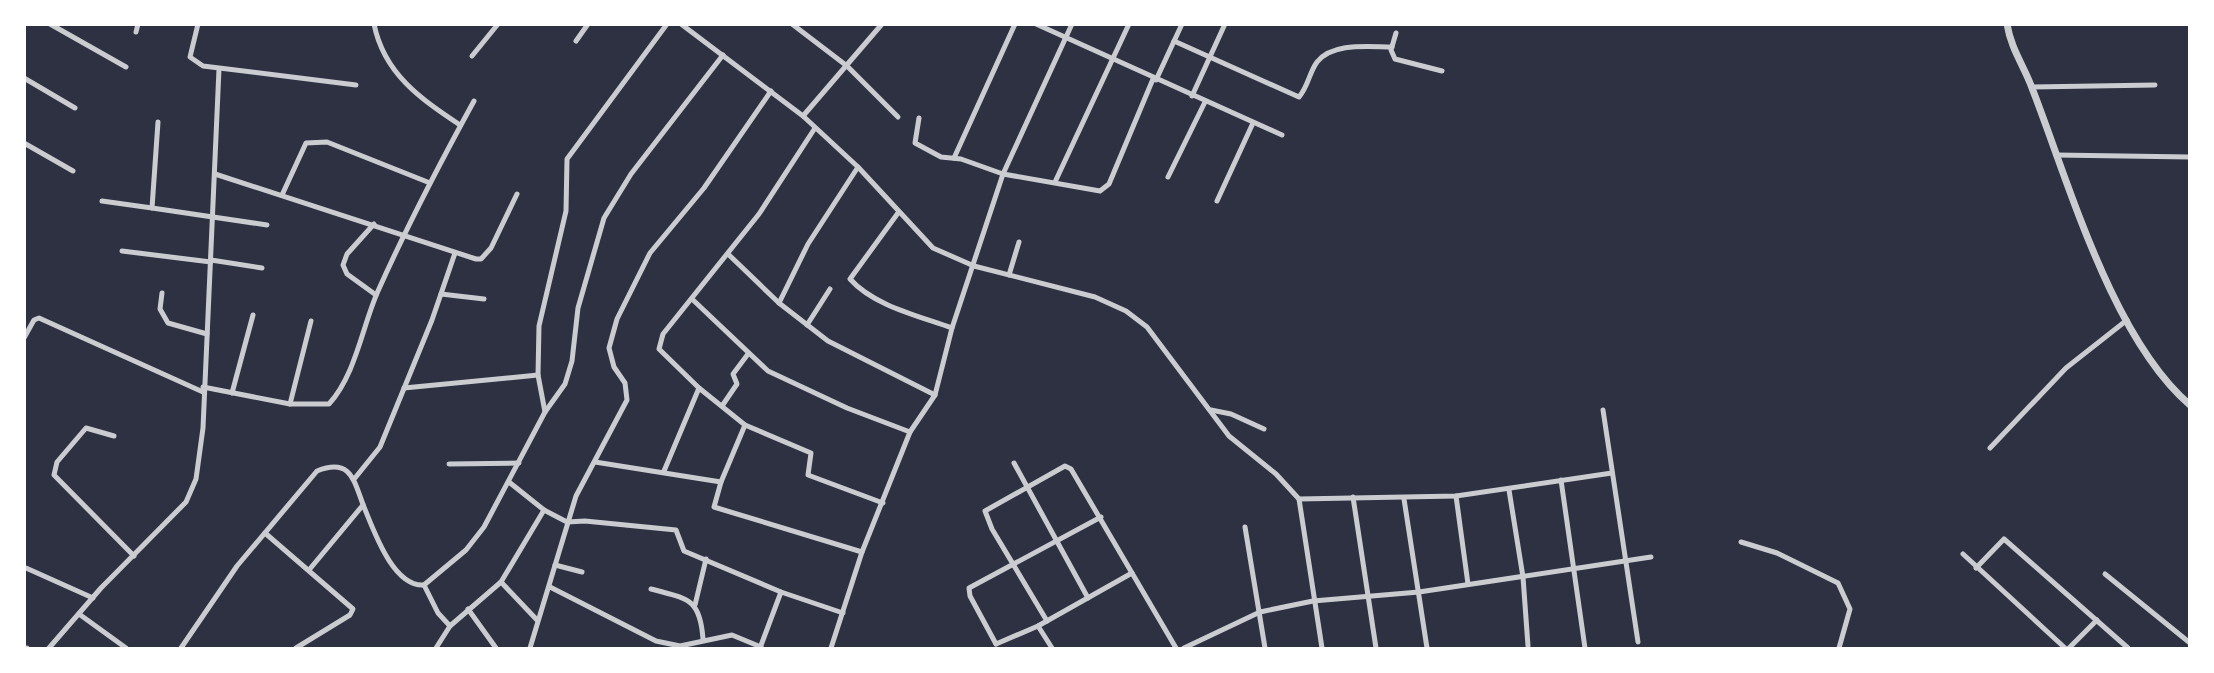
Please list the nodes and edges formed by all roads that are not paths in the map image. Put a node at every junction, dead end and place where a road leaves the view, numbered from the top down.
1 (50, 24) edge
2 (138, 24) edge
3 (198, 24) edge
4 (374, 24) edge
5 (498, 24) edge
6 (588, 24) edge
7 (667, 24) edge
8 (681, 24) edge
9 (792, 24) edge
10 (882, 24) edge
11 (1015, 24) edge
12 (1036, 24) edge
13 (1072, 24) edge
14 (1129, 24) edge
15 (1182, 24) edge
16 (1225, 24) edge
17 (2007, 24) edge
18 (136, 32) dead end
19 (1396, 33) dead end
20 (1066, 38) junction
21 (576, 41) dead end
22 (1174, 41) junction
23 (1392, 47) junction
24 (723, 55) junction
25 (472, 56) dead end
26 (1210, 57) junction
27 (1113, 59) junction
28 (848, 66) junction
29 (126, 67) dead end
30 (219, 69) junction
31 (1442, 71) dead end
32 (24, 78) edge
33 (1155, 79) junction
34 (356, 85) dead end
35 (2155, 85) dead end
36 (2032, 86) junction
37 (771, 91) junction
38 (1192, 96) junction
39 (474, 101) dead end
40 (1205, 102) junction
41 (75, 108) dead end
42 (803, 116) junction
43 (898, 117) dead end
44 (919, 118) dead end
45 (158, 122) dead end
46 (1254, 123) junction
47 (460, 125) junction
48 (816, 128) junction
49 (1282, 135) dead end
50 (24, 143) edge
51 (2056, 155) junction
52 (2189, 157) edge
53 (954, 158) junction
54 (858, 167) junction
55 (73, 171) dead end
56 (215, 174) junction
57 (1003, 174) junction
58 (1168, 177) dead end
59 (1055, 182) junction
60 (430, 183) junction
61 (517, 194) dead end
62 (282, 195) junction
63 (102, 201) dead end
64 (1217, 201) dead end
65 (152, 208) junction
66 (898, 213) junction
67 (212, 217) junction
68 (374, 224) junction
69 (267, 225) dead end
70 (405, 234) junction
71 (1018, 242) dead end
72 (122, 251) dead end
73 (455, 253) junction
74 (728, 254) junction
75 (211, 261) junction
76 (974, 266) junction
77 (262, 268) dead end
78 (1009, 275) junction
79 (830, 289) dead end
80 (162, 293) dead end
81 (441, 293) junction
82 (376, 295) junction
83 (484, 299) dead end
84 (692, 299) junction
85 (779, 303) junction
86 (253, 315) dead end
87 (2127, 320) junction
88 (311, 321) dead end
89 (807, 325) junction
90 (951, 328) junction
91 (207, 334) junction
92 (24, 338) edge
93 (748, 354) junction
94 (538, 375) junction
95 (404, 388) junction
96 (699, 388) junction
97 (203, 389) junction
98 (232, 393) junction
99 (935, 395) junction
100 (290, 404) junction
101 (2189, 405) edge
102 (722, 406) junction
103 (1211, 410) junction
104 (1603, 410) dead end
105 (545, 412) junction
106 (746, 425) junction
107 (1264, 429) dead end
108 (910, 432) junction
109 (114, 436) dead end
110 (1990, 448) dead end
111 (595, 461) junction
112 (519, 463) junction
113 (1014, 463) dead end
114 (449, 464) dead end
115 (664, 471) junction
116 (1612, 474) junction
117 (355, 478) junction
118 (1561, 480) junction
119 (509, 482) junction
120 (721, 482) junction
121 (1027, 485) junction
122 (1509, 490) junction
123 (1457, 496) junction
124 (1353, 497) junction
125 (1299, 499) junction
126 (1404, 499) junction
127 (883, 503) junction
128 (363, 505) junction
129 (544, 510) junction
130 (1101, 517) junction
131 (567, 522) junction
132 (1245, 527) dead end
133 (265, 533) junction
134 (1057, 541) junction
135 (1741, 542) dead end
136 (862, 552) junction
137 (1962, 554) dead end
138 (134, 556) junction
139 (1651, 557) dead end
140 (706, 559) junction
141 (1623, 563) junction
142 (555, 565) junction
143 (1014, 565) junction
144 (26, 568) dead end
145 (1575, 568) junction
146 (1976, 568) junction
147 (309, 570) junction
148 (582, 572) dead end
149 (1132, 573) junction
150 (2105, 574) dead end
151 (1523, 577) junction
152 (502, 582) junction
153 (1468, 584) junction
154 (424, 585) junction
155 (550, 587) junction
156 (650, 589) dead end
157 (780, 592) junction
158 (1419, 592) junction
159 (1369, 597) junction
160 (93, 598) junction
161 (1088, 598) junction
162 (1313, 601) junction
163 (695, 605) junction
164 (468, 609) junction
165 (1260, 612) junction
166 (843, 613) junction
167 (79, 614) junction
168 (2096, 620) junction
169 (538, 621) junction
170 (1047, 621) junction
171 (450, 626) junction
172 (1038, 626) junction
173 (701, 640) junction
174 (1638, 642) dead end
175 (2189, 643) edge
176 (995, 646) edge
177 (438, 647) edge
178 (760, 648) edge
179 (1530, 648) edge
180 (49, 649) edge
181 (125, 649) edge
182 (181, 649) edge
183 (296, 649) edge
184 (496, 649) edge
185 (530, 649) edge
186 (701, 649) edge
187 (831, 649) edge
188 (1052, 649) edge
189 (1176, 649) edge
190 (1184, 649) edge
191 (1265, 649) edge
192 (1322, 649) edge
193 (1376, 649) edge
194 (1427, 649) edge
195 (1586, 649) edge
196 (1839, 649) edge
197 (2067, 649) edge
198 (2128, 649) edge

1 - 29 street
2 - 18 street
3 - 30 street
4 - 47 street
5 - 25 street
6 - 21 street
7 - 94 street
8 - 24 street
9 - 28 street
10 - 28 street
11 - 53 street
12 - 20 street
13 - 20 street
14 - 27 street
15 - 22 street
16 - 26 street
17 - 36 street
19 - 23 street
20 - 27 street
20 - 57 street
22 - 26 street
22 - 33 street
23 - 26 street
23 - 31 street
24 - 37 street
24 - 105 street
26 - 38 street
27 - 33 street
27 - 59 street
28 - 42 street
28 - 43 street
30 - 34 street
30 - 56 street
32 - 41 street
33 - 38 street
33 - 59 street
35 - 36 street
36 - 51 street
37 - 42 street
37 - 111 street
38 - 40 street
39 - 47 street
40 - 46 street
40 - 58 street
42 - 48 street
44 - 53 street
45 - 65 street
46 - 49 street
46 - 64 street
47 - 60 street
48 - 54 street
48 - 74 street
50 - 55 street
51 - 52 street
51 - 87 street
53 - 57 street
54 - 66 street
54 - 85 street
56 - 62 street
56 - 67 street
57 - 59 street
57 - 76 street
60 - 62 street
60 - 70 street
61 - 73 street
62 - 68 street
63 - 65 street
65 - 67 street
66 - 76 street
66 - 90 street
67 - 69 street
67 - 75 street
68 - 70 street
68 - 82 street
70 - 73 street
70 - 82 street
71 - 78 street
72 - 75 street
73 - 81 street
74 - 84 street
74 - 85 street
75 - 77 street
75 - 91 street
76 - 78 street
76 - 90 street
78 - 103 street
79 - 89 street
80 - 91 street
81 - 83 street
81 - 95 street
82 - 100 street
84 - 93 street
84 - 96 street
85 - 89 street
86 - 98 street
87 - 101 street
87 - 110 street
88 - 100 street
89 - 99 street
90 - 99 street
91 - 97 street
92 - 97 street
93 - 102 street
93 - 108 street
94 - 95 street
94 - 105 street
95 - 117 street
96 - 102 street
96 - 115 street
97 - 98 street
97 - 138 street
98 - 100 street
99 - 108 street
102 - 106 street
103 - 107 street
103 - 125 street
104 - 116 street
105 - 112 street
106 - 120 street
106 - 127 street
108 - 127 street
109 - 138 street
111 - 115 street
111 - 131 street
112 - 114 street
112 - 119 street
113 - 121 street
115 - 120 street
116 - 118 street
116 - 141 street
117 - 128 street
117 - 133 street
118 - 122 street
118 - 145 street
119 - 129 street
119 - 154 street
120 - 136 street
121 - 130 street
121 - 134 street
121 - 143 street
122 - 123 street
122 - 151 street
123 - 126 street
123 - 153 street
124 - 125 street
124 - 126 street
124 - 159 street
125 - 162 street
126 - 158 street
127 - 136 street
128 - 147 street
128 - 154 street
129 - 131 street
129 - 152 street
130 - 134 street
130 - 149 street
131 - 140 street
131 - 142 street
132 - 165 street
133 - 147 street
133 - 182 street
134 - 143 street
134 - 161 street
135 - 196 street
136 - 166 street
137 - 146 street
138 - 160 street
139 - 141 street
140 - 157 street
140 - 163 street
141 - 145 street
141 - 174 street
142 - 148 street
142 - 155 street
143 - 170 street
143 - 176 street
144 - 160 street
145 - 151 street
145 - 195 street
146 - 168 street
146 - 197 street
147 - 183 street
149 - 161 street
149 - 189 street
150 - 175 street
151 - 153 street
151 - 179 street
152 - 164 street
152 - 169 street
153 - 158 street
154 - 171 street
155 - 169 street
155 - 173 street
156 - 163 street
157 - 166 street
157 - 178 street
158 - 159 street
158 - 194 street
159 - 162 street
159 - 193 street
160 - 167 street
161 - 170 street
162 - 165 street
162 - 192 street
163 - 173 street
164 - 171 street
164 - 184 street
165 - 190 street
165 - 191 street
166 - 187 street
167 - 180 street
167 - 181 street
168 - 197 street
168 - 198 street
169 - 185 street
170 - 172 street
171 - 177 street
172 - 176 street
172 - 188 street
173 - 178 street
173 - 186 street

